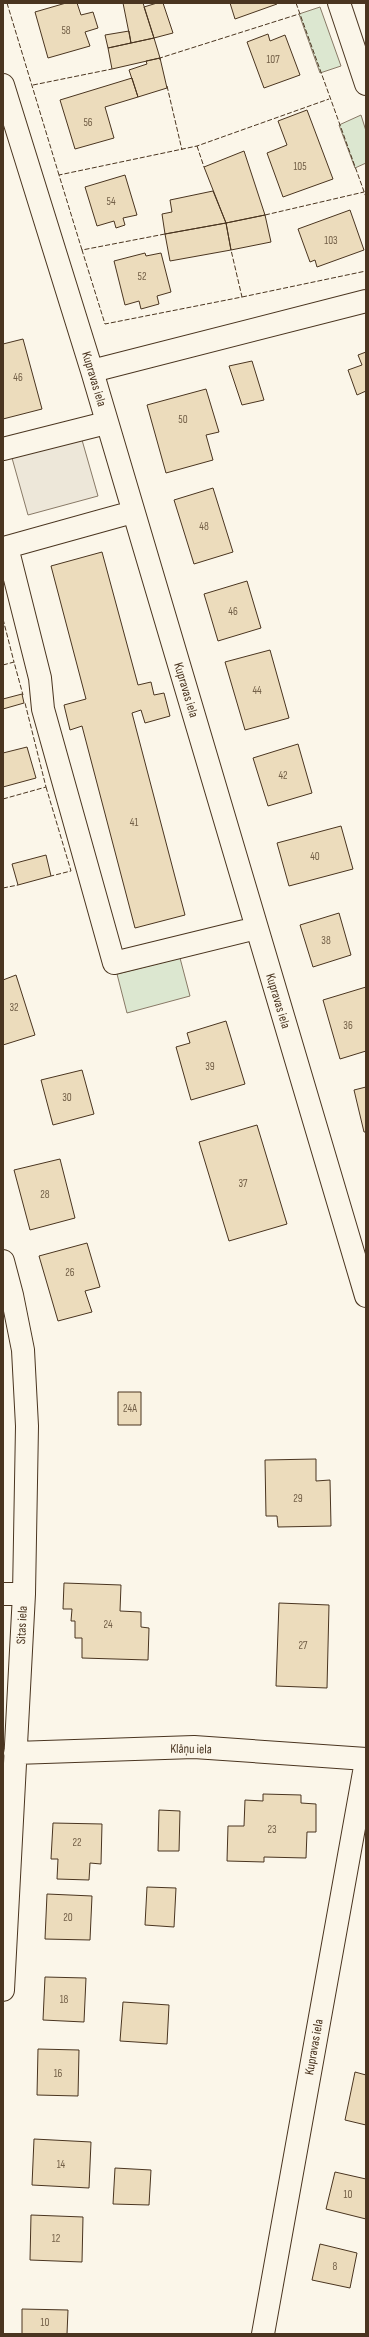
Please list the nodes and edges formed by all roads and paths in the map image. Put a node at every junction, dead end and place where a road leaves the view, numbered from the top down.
1 (339, 3) edge
2 (366, 84) edge
3 (3, 85) edge
4 (366, 301) edge
5 (92, 371) junction
6 (106, 423) junction
7 (3, 449) edge
8 (133, 512) junction
9 (256, 928) junction
10 (3, 1261) edge
11 (366, 1296) edge
12 (13, 1594) edge
13 (15, 1754) junction
14 (366, 1760) edge
15 (3, 1990) edge
16 (263, 2334) edge

1 - 2 street
3 - 5 street, Kupravas iela
4 - 5 street
5 - 6 street, Kupravas iela
6 - 7 street
6 - 8 street, Kupravas iela
8 - 9 street, Kupravas iela
8 - 9 street
9 - 11 street, Kupravas iela
10 - 12 street, Sitas iela
12 - 13 street, Sitas iela
13 - 14 street, Klāņu iela
13 - 15 street, Sitas iela
14 - 16 street, Kupravas iela

